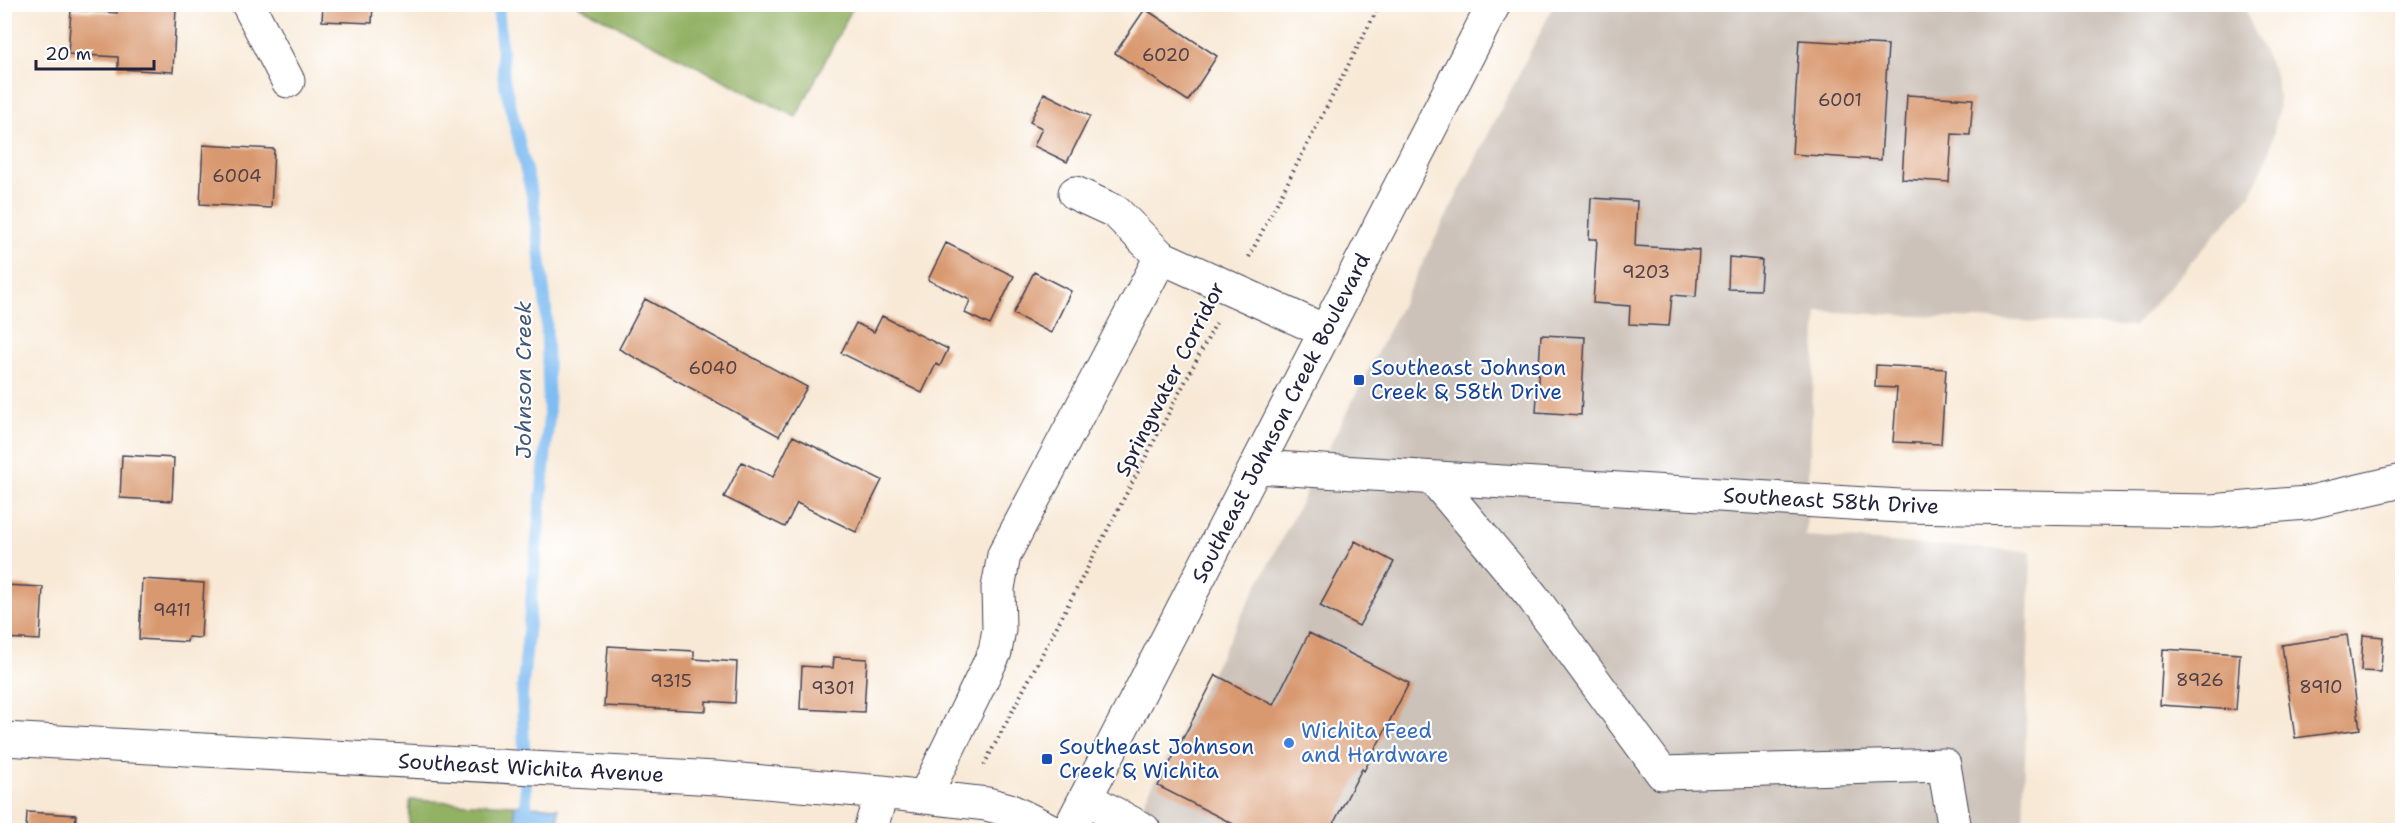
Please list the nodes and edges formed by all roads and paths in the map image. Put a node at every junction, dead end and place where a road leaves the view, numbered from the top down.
1 (248, 4) edge
2 (1380, 4) edge
3 (1494, 4) edge
4 (288, 81) dead end
5 (1075, 193) dead end
6 (1161, 257) junction
7 (1233, 290) junction
8 (1325, 332) junction
9 (1257, 468) junction
10 (1433, 478) junction
11 (2403, 481) edge
12 (4, 738) edge
13 (984, 765) dead end
14 (882, 792) junction
15 (926, 796) junction
16 (1086, 798) junction
17 (870, 831) edge
18 (1050, 831) edge
19 (1069, 831) edge
20 (1144, 831) edge
21 (1955, 831) edge

1 - 4 street
2 - 7 path, Springwater Corridor
3 - 8 street, Southeast Johnson Creek Boulevard
5 - 6 street
6 - 7 street
6 - 15 street
7 - 8 street
7 - 13 path, Springwater Corridor
8 - 9 street, Southeast Johnson Creek Boulevard
9 - 10 street, Southeast 58th Drive
9 - 16 street, Southeast Johnson Creek Boulevard
10 - 11 street, Southeast 58th Drive
10 - 21 street
12 - 14 street, Southeast Wichita Avenue
14 - 15 street, Southeast Wichita Avenue
14 - 17 street
15 - 18 street, Southeast Wichita Avenue
16 - 19 street, Southeast Johnson Creek Boulevard
16 - 20 street

